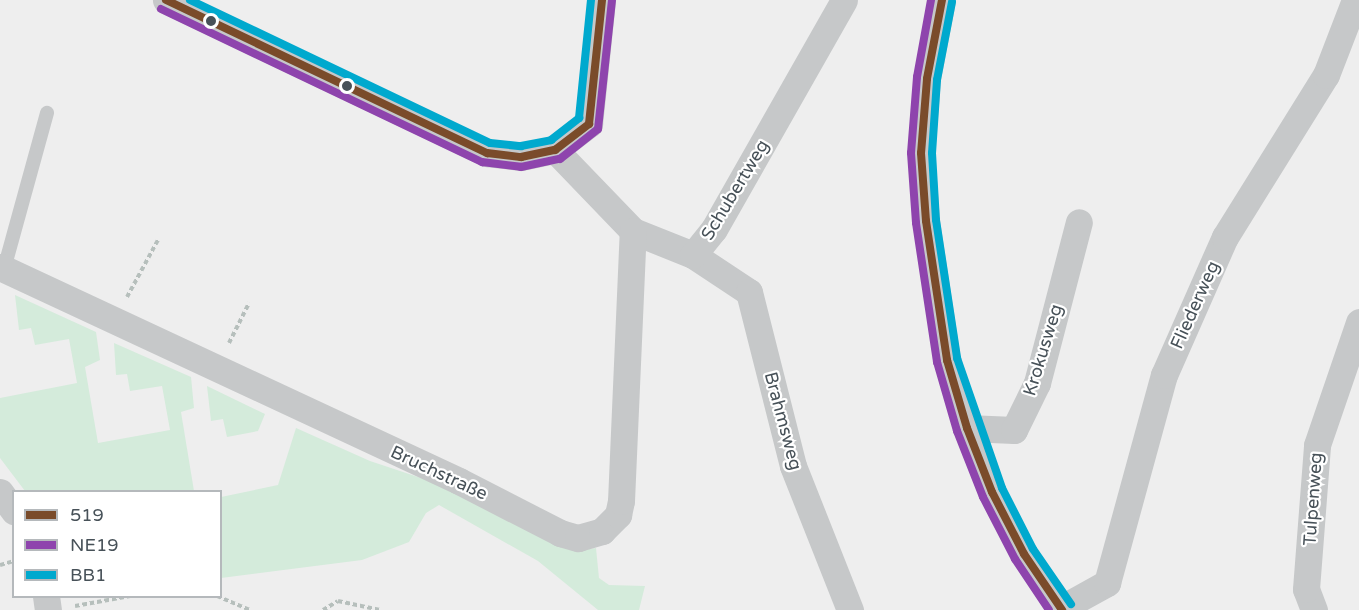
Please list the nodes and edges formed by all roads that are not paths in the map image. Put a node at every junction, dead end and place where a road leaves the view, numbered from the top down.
1 (166, 0) edge
2 (602, 0) edge
3 (844, 0) edge
4 (942, 0) edge
5 (1355, 0) edge
6 (48, 113) dead end
7 (555, 150) junction
8 (1079, 222) dead end
9 (633, 231) junction
10 (693, 255) junction
11 (2, 268) edge
12 (1359, 322) edge
13 (967, 428) junction
14 (0, 492) edge
15 (12, 508) edge
16 (1061, 609) edge
17 (850, 610) edge
18 (1314, 610) edge

1 - 7 street
2 - 7 street
3 - 10 street, Schubertweg
4 - 13 street
5 - 16 street, Fliederweg
6 - 11 lane
7 - 9 street, Schubertweg
8 - 13 street, Krokusweg
9 - 10 street, Schubertweg
9 - 11 street, Bruchstraße
10 - 17 street, Brahmsweg
12 - 18 street, Tulpenweg
13 - 16 street
14 - 15 street

